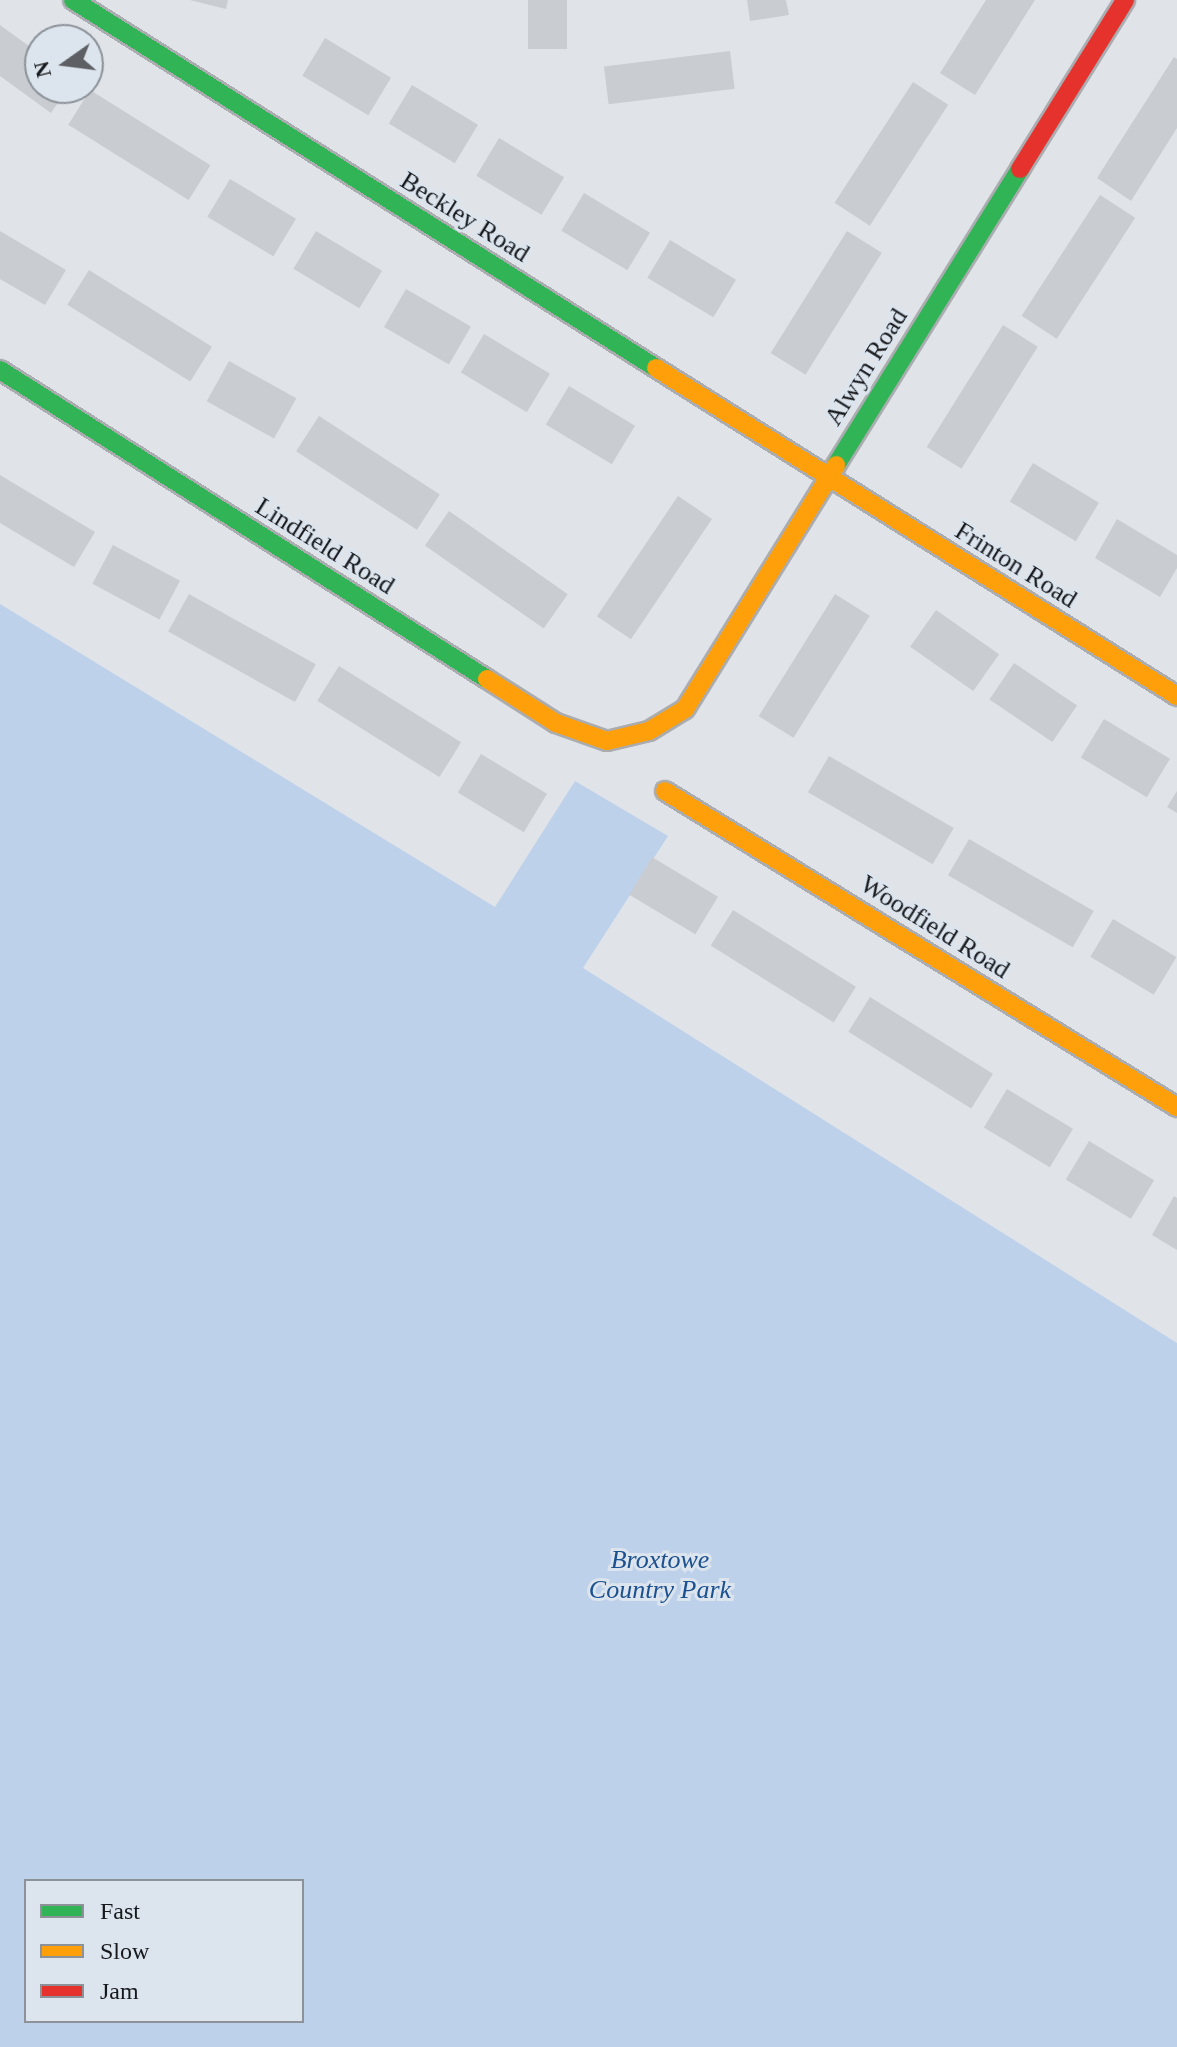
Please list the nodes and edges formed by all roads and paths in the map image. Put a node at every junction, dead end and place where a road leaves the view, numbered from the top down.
1 (73, 0) edge
2 (1125, 0) edge
3 (0, 370) edge
4 (828, 478) junction
5 (1177, 696) edge
6 (630, 738) joint
7 (665, 791) dead end
8 (1177, 1107) edge

1 - 4 street, Beckley Road
2 - 4 street, Alwyn Road
3 - 6 street, Lindfield Road
4 - 5 street, Frinton Road
4 - 6 street, Alwyn Road
7 - 8 street, Woodfield Road

